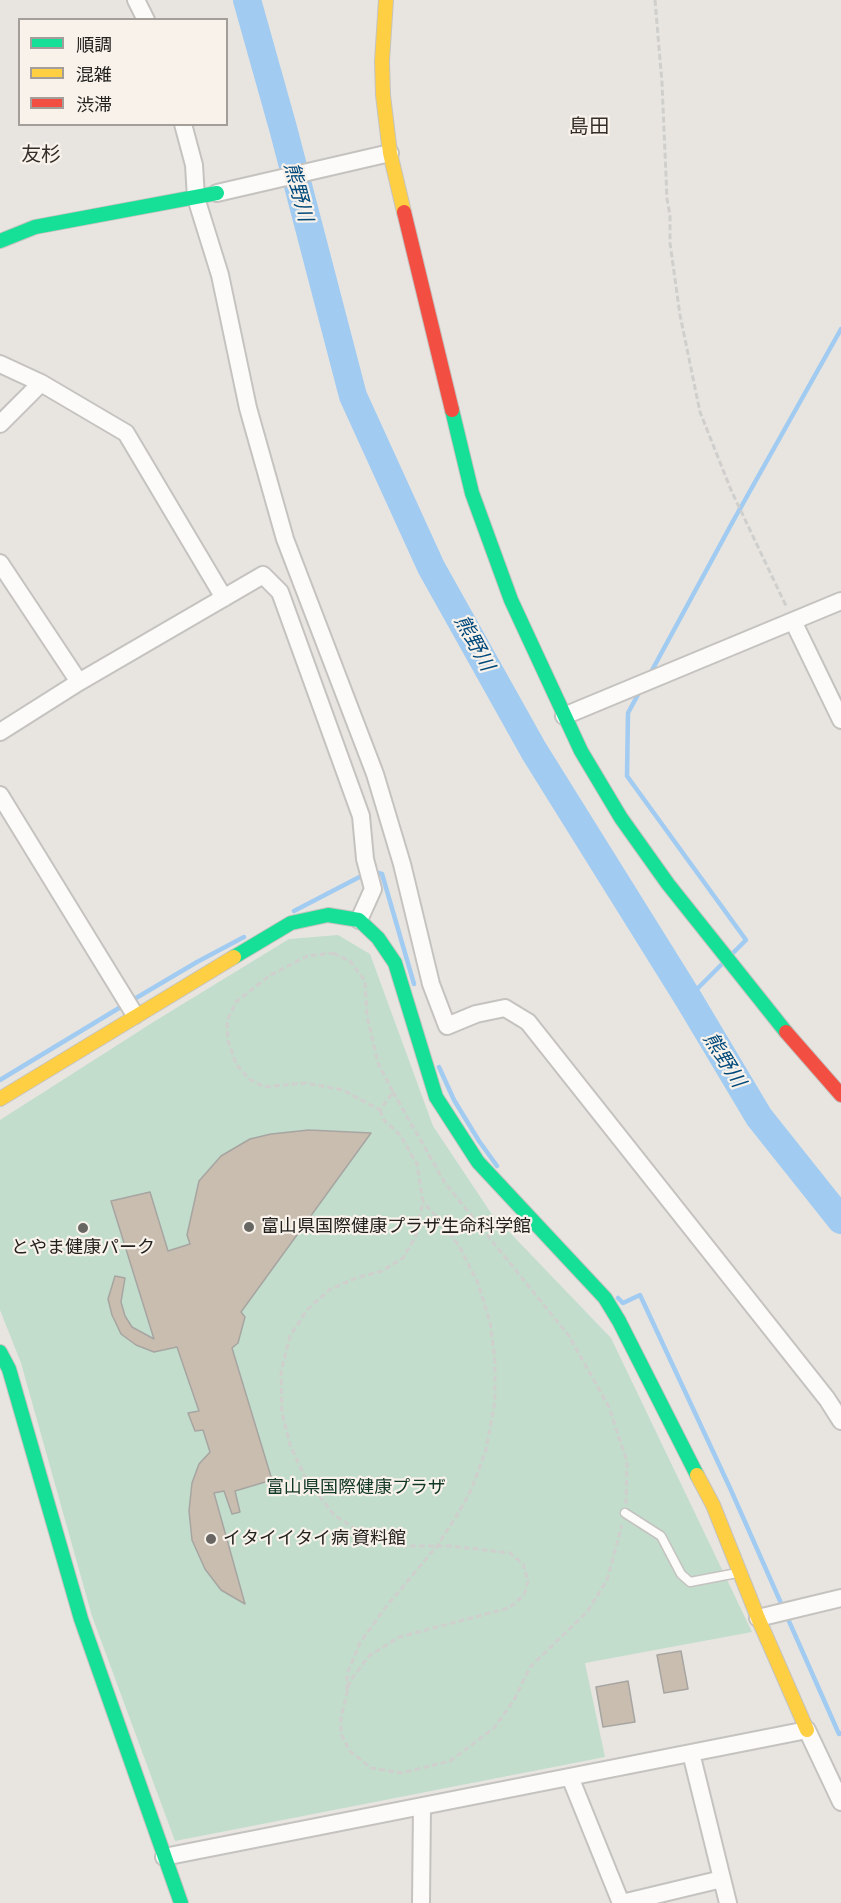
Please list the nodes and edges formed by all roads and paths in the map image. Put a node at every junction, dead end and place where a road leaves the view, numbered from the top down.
1 (136, 0) edge
2 (386, 0) edge
3 (655, 0) edge
4 (145, 18) edge
5 (184, 126) edge
6 (390, 153) junction
7 (217, 193) joint
8 (196, 198) junction
9 (0, 241) edge
10 (0, 364) edge
11 (41, 383) junction
12 (0, 424) edge
13 (0, 563) edge
14 (224, 598) junction
15 (841, 601) edge
16 (793, 621) junction
17 (79, 682) junction
18 (564, 716) junction
19 (841, 720) edge
20 (0, 732) edge
21 (0, 795) edge
22 (359, 920) junction
23 (135, 1015) junction
24 (393, 1092) junction
25 (841, 1095) edge
26 (0, 1099) edge
27 (380, 1110) junction
28 (423, 1202) junction
29 (0, 1352) edge
30 (841, 1421) edge
31 (625, 1513) junction
32 (437, 1546) junction
33 (740, 1572) junction
34 (841, 1598) edge
35 (758, 1618) junction
36 (346, 1698) junction
37 (807, 1730) junction
38 (691, 1753) junction
39 (570, 1777) junction
40 (841, 1802) edge
41 (422, 1806) junction
42 (164, 1857) junction
43 (722, 1879) junction
44 (181, 1903) edge
45 (421, 1903) edge
46 (621, 1903) edge
47 (728, 1903) edge

1 - 4 street
2 - 6 street
3 - 16 path
5 - 8 street
6 - 7 street
6 - 18 street
7 - 8 street
8 - 9 street
8 - 30 street
10 - 11 street
11 - 12 street
11 - 14 street
13 - 17 street
14 - 17 street
14 - 22 street
15 - 16 street
16 - 18 street
16 - 19 street
17 - 20 street
18 - 25 street
21 - 23 street
22 - 23 street
22 - 33 street
23 - 26 street
24 - 27 path
24 - 27 path
24 - 31 path
27 - 28 path
28 - 32 path
28 - 32 path
29 - 42 street
31 - 33 lane
31 - 36 path
32 - 36 path
32 - 36 path
33 - 35 street
34 - 35 street
35 - 37 street
37 - 38 street
37 - 40 street
38 - 39 street
38 - 43 street
39 - 41 street
39 - 46 street
41 - 42 street
41 - 45 street
42 - 44 street
43 - 46 street
43 - 47 street

